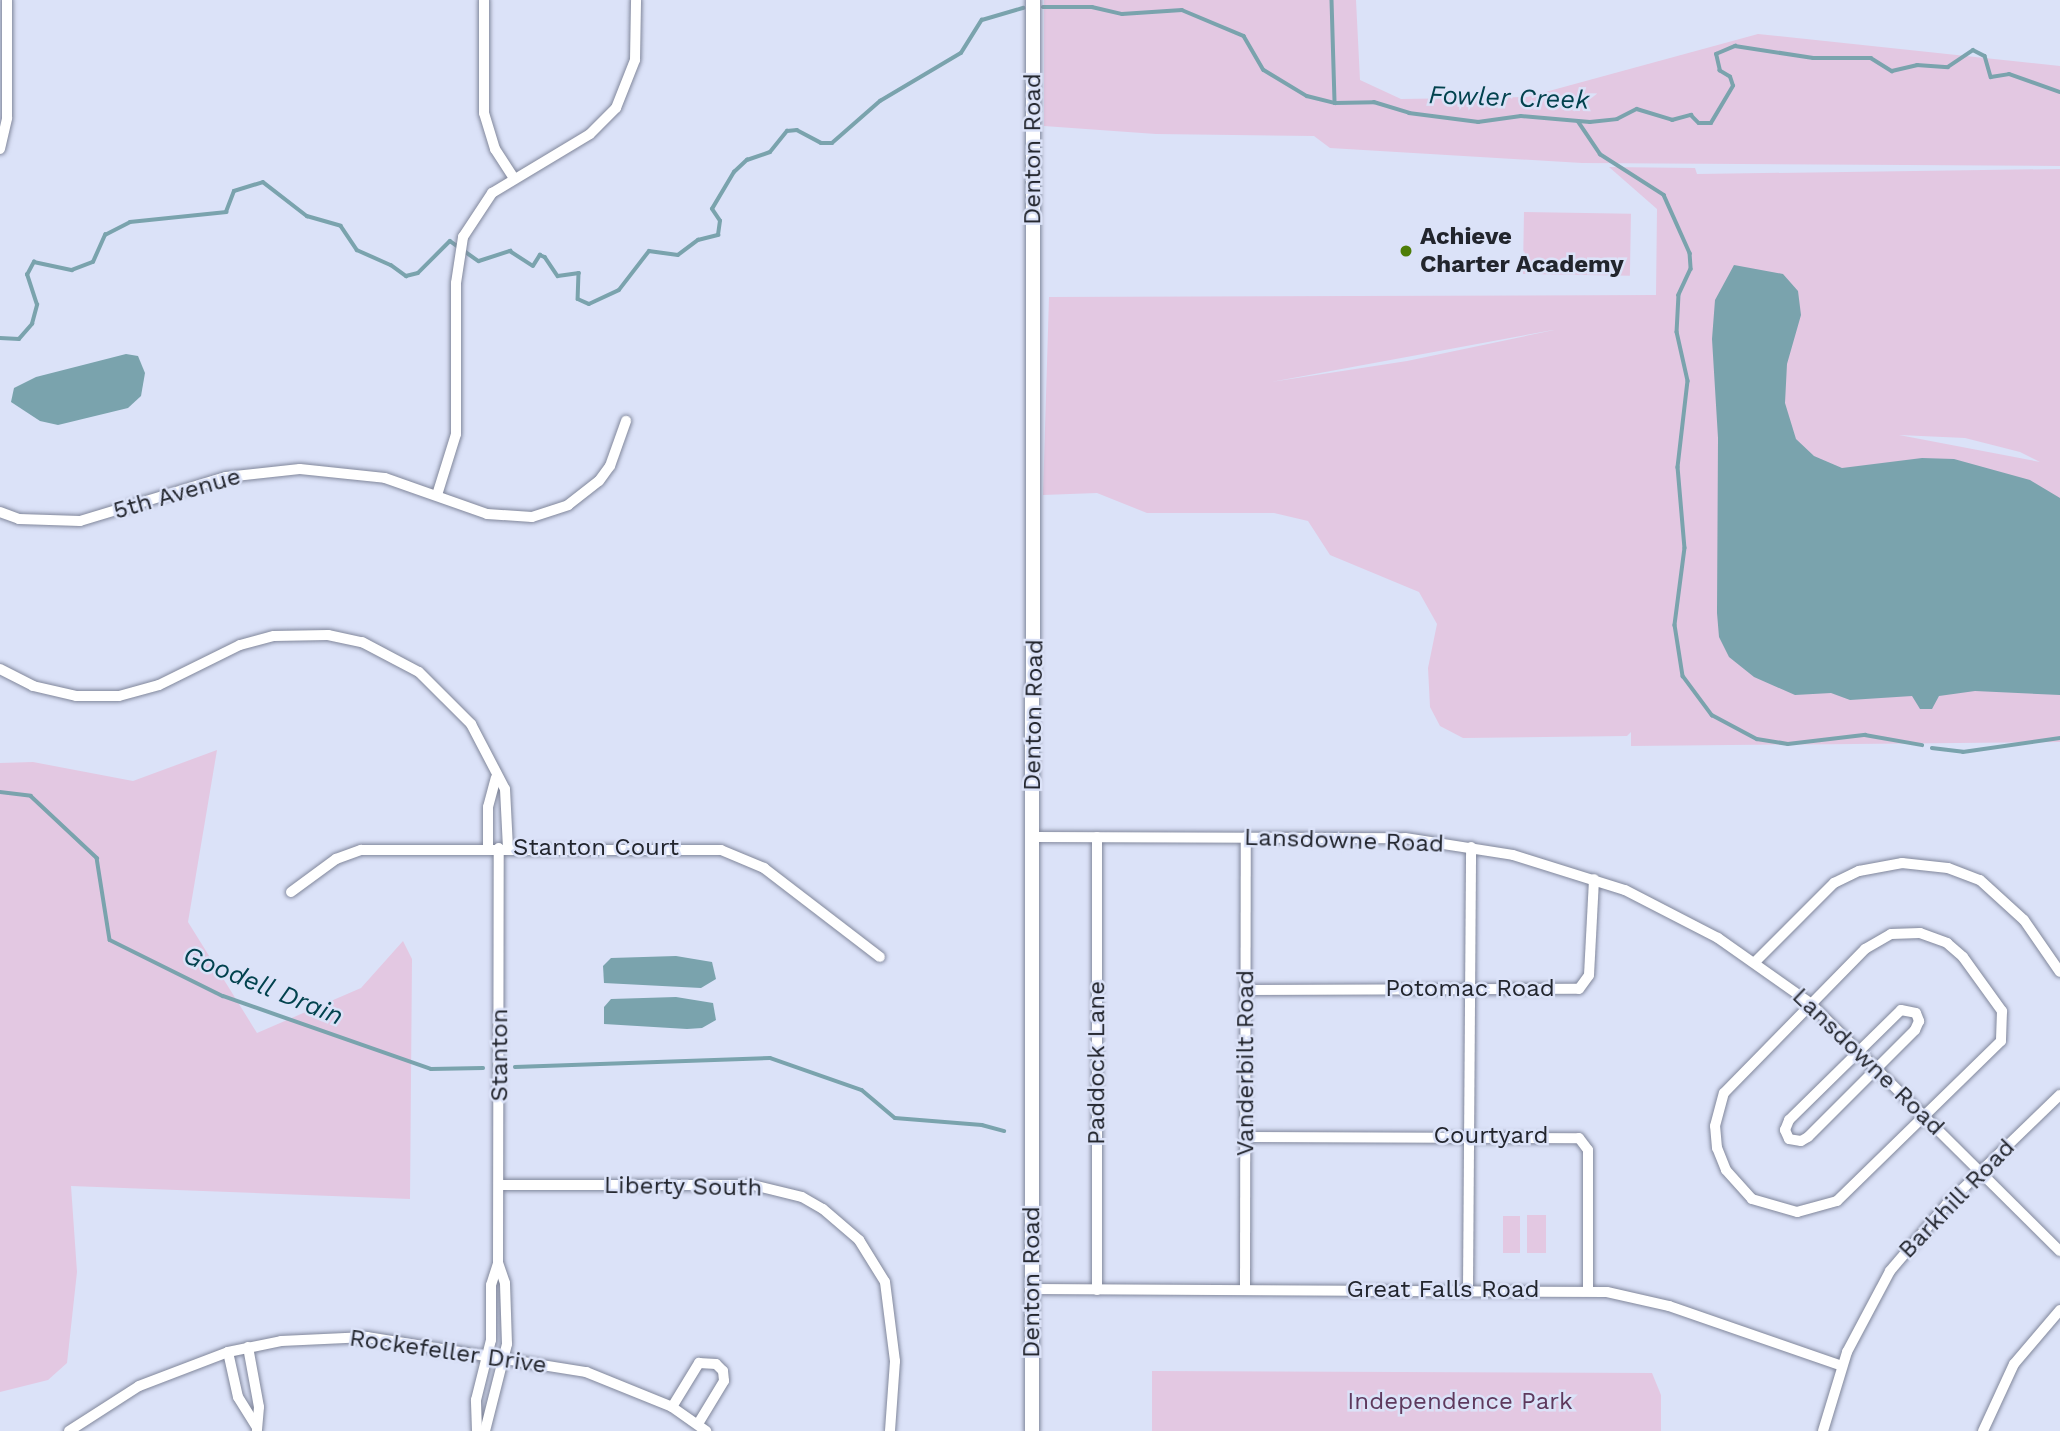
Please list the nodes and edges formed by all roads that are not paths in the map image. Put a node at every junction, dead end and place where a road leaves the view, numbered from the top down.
1 (7, 0) edge
2 (484, 0) edge
3 (636, 0) edge
4 (1033, 0) edge
5 (0, 149) edge
6 (513, 177) junction
7 (626, 421) dead end
8 (438, 495) junction
9 (0, 512) edge
10 (0, 669) edge
11 (496, 778) junction
12 (1033, 837) junction
13 (1097, 837) junction
14 (1246, 837) junction
15 (1471, 847) junction
16 (498, 848) junction
17 (1594, 879) junction
18 (291, 892) dead end
19 (880, 957) dead end
20 (1755, 962) junction
21 (2060, 972) edge
22 (1247, 990) junction
23 (1469, 990) junction
24 (1810, 1003) junction
25 (1860, 1049) junction
26 (1878, 1068) junction
27 (2060, 1095) edge
28 (1926, 1117) junction
29 (1247, 1136) junction
30 (1469, 1136) junction
31 (1981, 1171) junction
32 (500, 1185) junction
33 (2060, 1251) edge
34 (498, 1263) junction
35 (1032, 1289) junction
36 (1097, 1290) junction
37 (1245, 1290) junction
38 (1468, 1290) junction
39 (1588, 1290) junction
40 (2060, 1310) edge
41 (248, 1347) junction
42 (228, 1352) junction
43 (487, 1355) junction
44 (505, 1359) junction
45 (1842, 1366) junction
46 (672, 1408) junction
47 (702, 1428) edge
48 (257, 1429) edge
49 (69, 1431) edge
50 (477, 1431) edge
51 (485, 1431) edge
52 (890, 1431) edge
53 (1032, 1431) edge
54 (1823, 1431) edge
55 (1983, 1431) edge

1 - 5 street
2 - 6 street
3 - 6 street
4 - 12 street, Denton Road
6 - 8 street
7 - 8 street, 5th Avenue
8 - 9 street, 5th Avenue
10 - 11 street
11 - 16 street
11 - 16 street
12 - 13 street, Lansdowne Road
12 - 35 street, Denton Road
13 - 14 street, Lansdowne Road
13 - 36 street, Paddock Lane
14 - 15 street, Lansdowne Road
14 - 22 street, Vanderbilt Road
15 - 17 street, Lansdowne Road
15 - 23 street
16 - 18 street, Stanton Court
16 - 19 street, Stanton Court
16 - 32 street, Stanton
17 - 20 street, Lansdowne Road
17 - 23 street, Potomac Road
20 - 21 street
20 - 24 street, Lansdowne Road
22 - 23 street, Potomac Road
22 - 29 street, Vanderbilt Road
23 - 30 street
24 - 25 street, Lansdowne Road
24 - 28 street
24 - 28 street
25 - 26 street, Lansdowne Road
25 - 26 street
25 - 26 street
26 - 28 street, Lansdowne Road
27 - 31 street, Barkhill Road
28 - 31 street, Lansdowne Road
29 - 30 street, Courtyard
29 - 37 street, Vanderbilt Road
30 - 38 street
30 - 39 street, Courtyard
31 - 33 street, Lansdowne Road
31 - 45 street, Barkhill Road
32 - 34 street, Stanton
32 - 52 street, Liberty South
34 - 43 street
34 - 44 street
35 - 36 street, Great Falls Road
35 - 53 street, Denton Road
36 - 37 street, Great Falls Road
37 - 38 street, Great Falls Road
38 - 39 street, Great Falls Road
39 - 45 street, Great Falls Road
40 - 55 street
41 - 42 street, Rockefeller Drive
41 - 43 street, Rockefeller Drive
41 - 48 street
42 - 48 street
42 - 49 street, Rockefeller Drive
43 - 44 street, Rockefeller Drive
43 - 50 street
44 - 46 street, Rockefeller Drive
44 - 51 street
45 - 54 street, Barkhill Road
46 - 47 street, Rockefeller Drive
46 - 47 street, Rockefeller Drive

